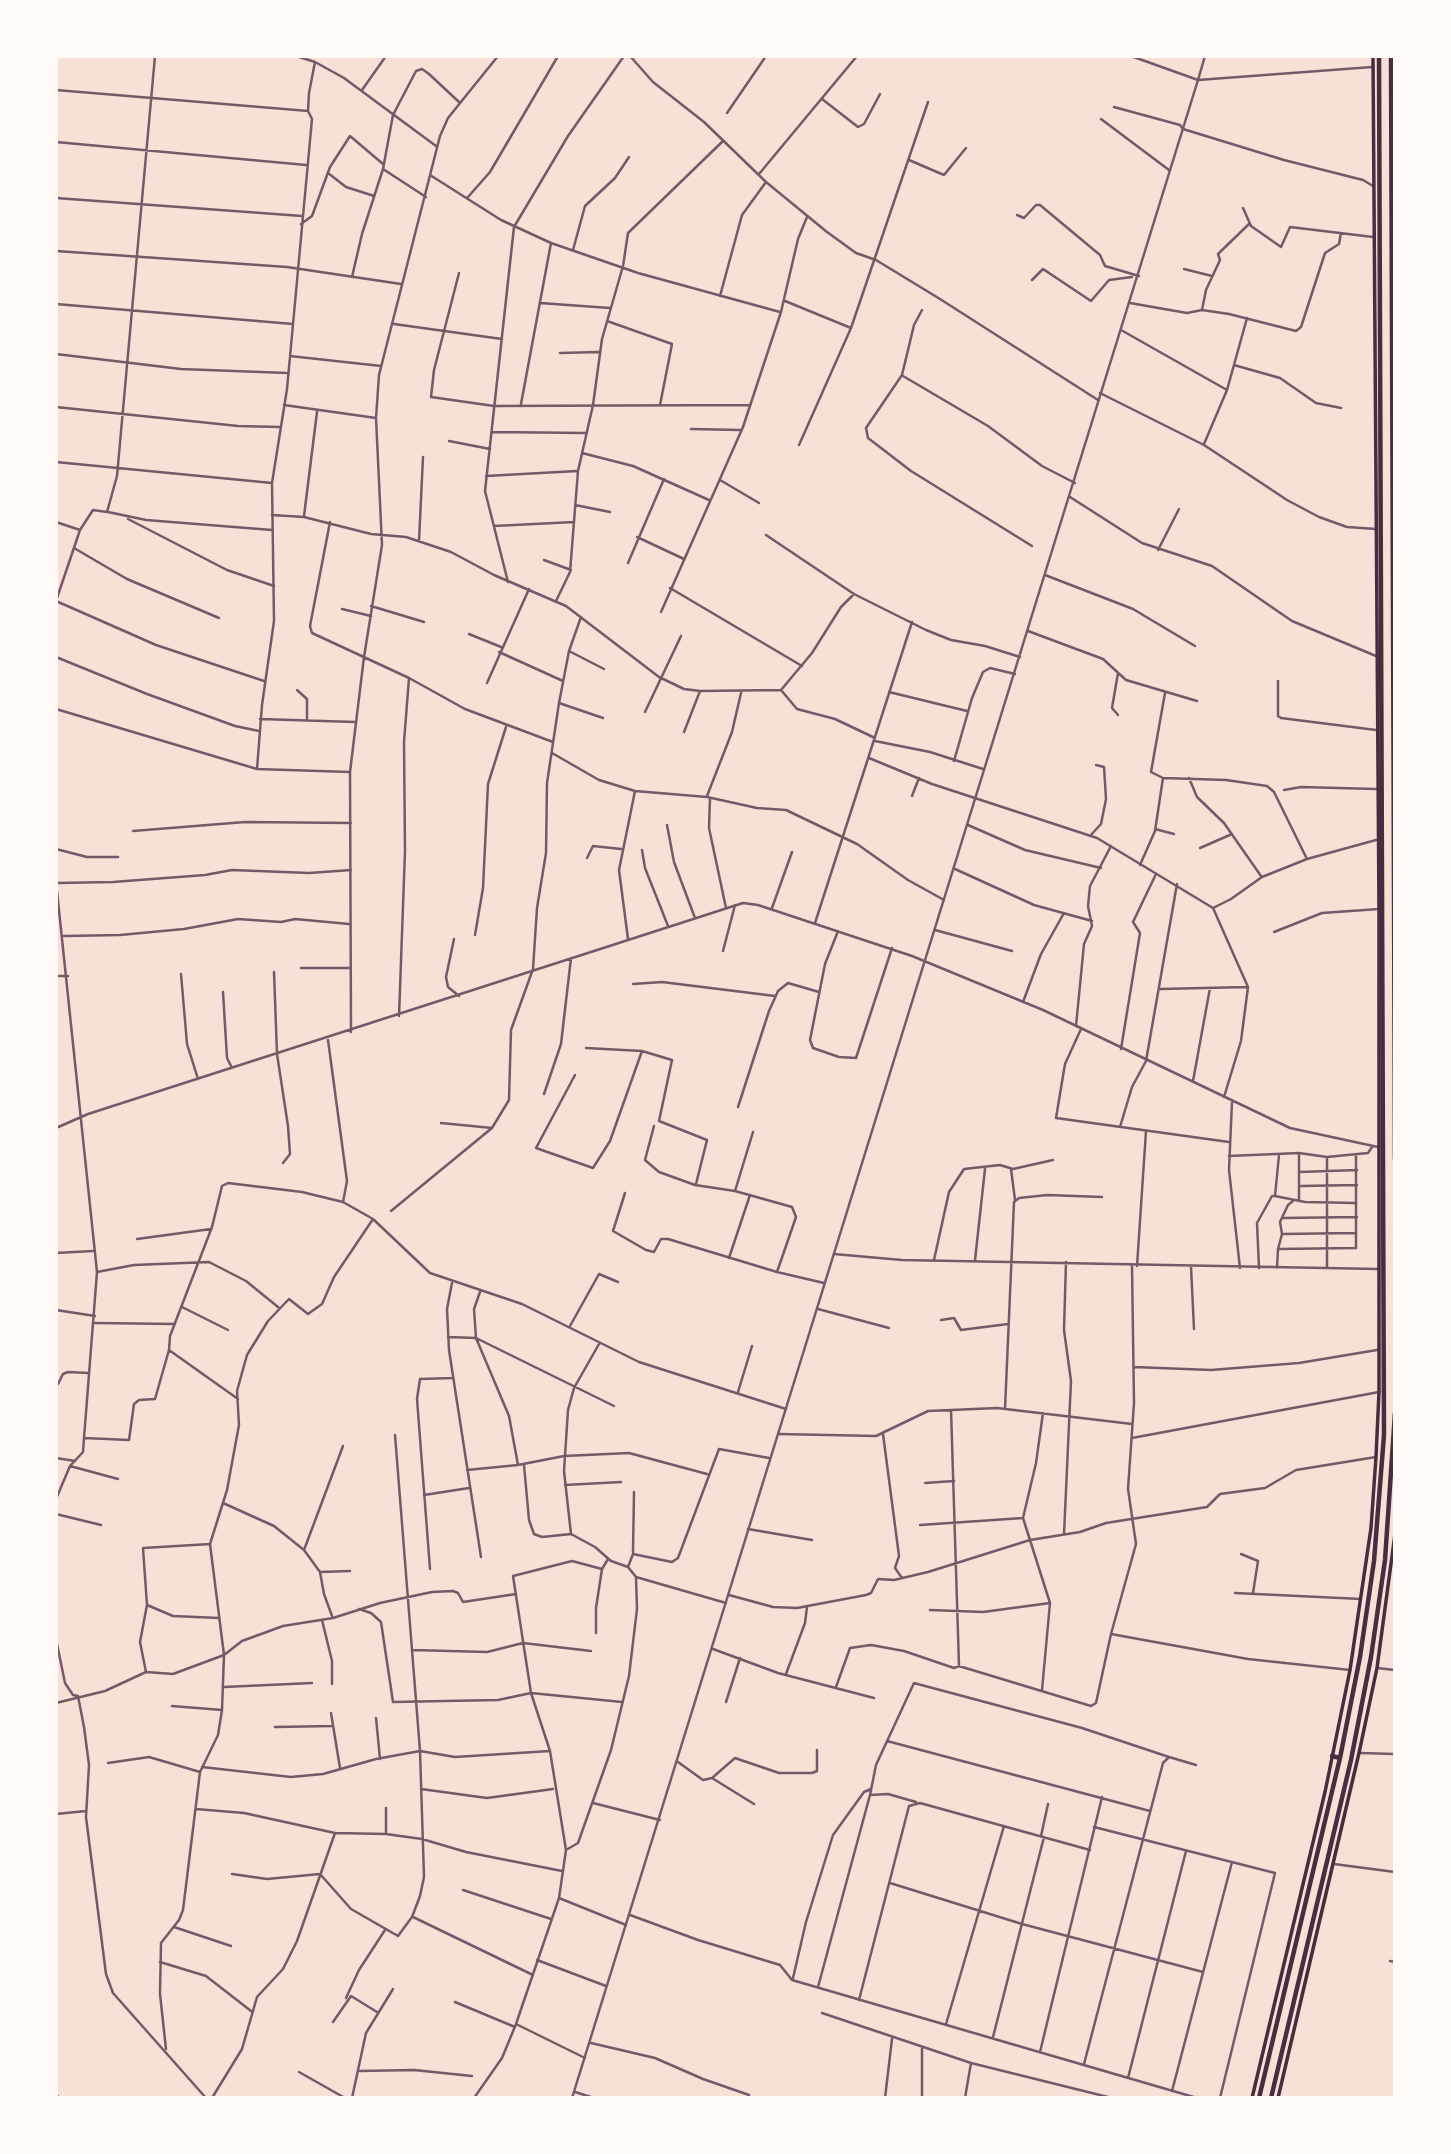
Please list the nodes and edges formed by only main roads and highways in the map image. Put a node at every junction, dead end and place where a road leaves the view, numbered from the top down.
1 (1373, 56) edge
2 (1379, 56) edge
3 (1391, 56) edge
4 (1395, 1159) edge
5 (1395, 1413) edge
6 (1395, 1534) edge
7 (1332, 1756) junction
8 (1340, 1758) junction
9 (1351, 1760) junction
10 (1357, 1761) junction
11 (1286, 1985) junction
12 (1297, 1988) junction
13 (1252, 2098) edge
14 (1259, 2098) edge
15 (1271, 2098) edge
16 (1278, 2098) edge

1 - 7 main road
2 - 8 highway
3 - 4 highway
5 - 9 highway
6 - 10 main road
7 - 8 highway
7 - 13 main road
8 - 11 highway
9 - 10 highway
9 - 12 highway
10 - 16 main road
11 - 12 highway
11 - 14 highway
12 - 15 highway

